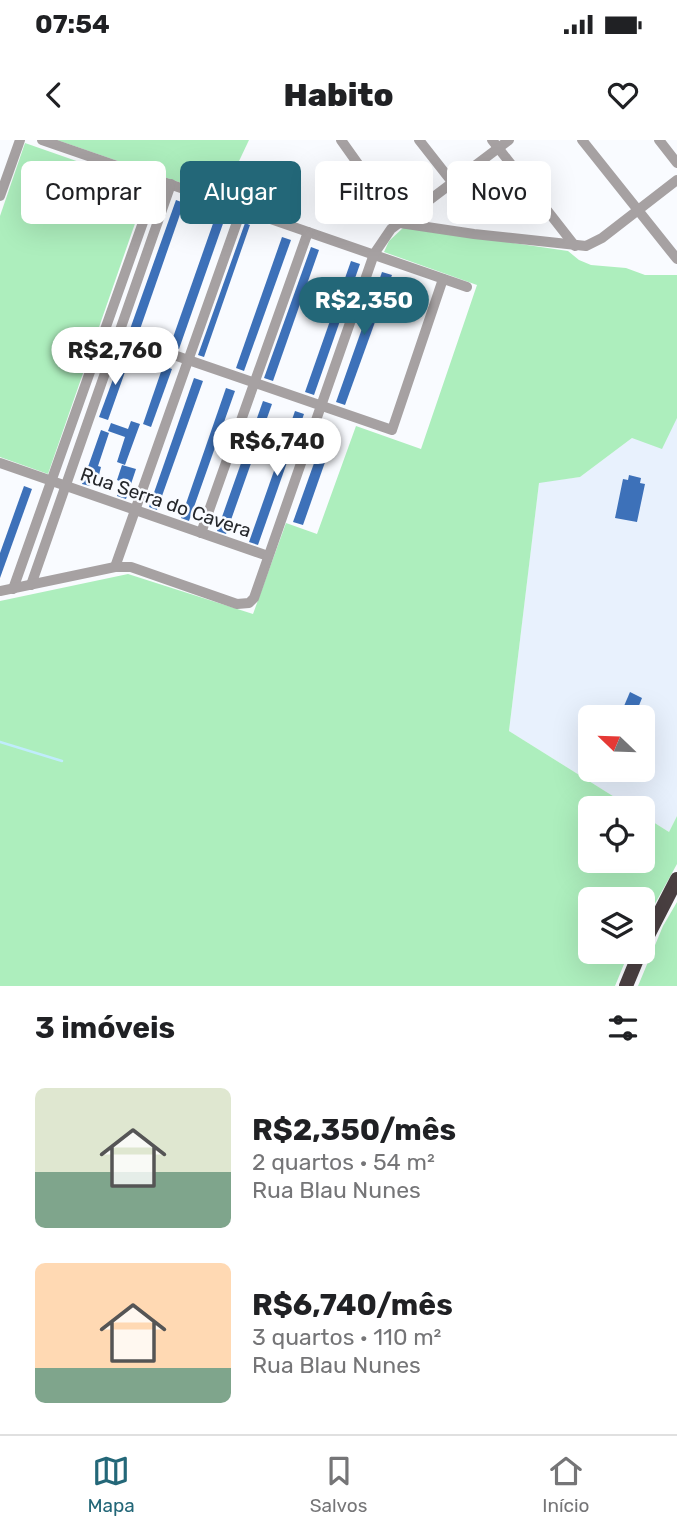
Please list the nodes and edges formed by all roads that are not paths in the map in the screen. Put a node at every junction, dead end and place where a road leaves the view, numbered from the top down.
1 (20, 140) edge
2 (43, 140) edge
3 (341, 140) edge
4 (419, 140) edge
5 (509, 140) edge
6 (582, 140) edge
7 (659, 140) edge
8 (495, 144) edge
9 (103, 161) edge
10 (356, 161) edge
11 (476, 161) edge
12 (677, 163) edge
13 (447, 176) edge
14 (677, 180) edge
15 (166, 182) edge
16 (171, 184) junction
17 (447, 186) edge
18 (180, 187) edge
19 (0, 196) edge
20 (433, 197) edge
21 (638, 211) junction
22 (142, 224) edge
23 (236, 224) edge
24 (286, 224) edge
25 (399, 224) edge
26 (408, 224) edge
27 (308, 232) junction
28 (575, 246) junction
29 (374, 254) junction
30 (677, 259) edge
31 (443, 279) junction
32 (467, 287) dead end
33 (104, 331) junction
34 (118, 336) junction
35 (187, 359) junction
36 (255, 383) junction
37 (322, 406) junction
38 (0, 463) edge
39 (52, 481) junction
40 (66, 486) junction
41 (135, 510) junction
42 (201, 533) junction
43 (268, 556) junction
44 (115, 567) junction
45 (31, 585) junction
46 (13, 589) junction
47 (0, 591) edge
48 (677, 879) edge
49 (655, 922) edge
50 (635, 964) edge
51 (626, 986) edge

1 - 19 street
2 - 9 street
3 - 10 street
4 - 13 street
5 - 8 street
6 - 21 street
7 - 12 street
8 - 11 street
8 - 28 street
14 - 21 street
15 - 16 street
16 - 18 street
16 - 34 street
17 - 20 street
21 - 28 street
21 - 30 street
22 - 33 street
23 - 35 street
24 - 27 street
25 - 29 street
26 - 28 street
27 - 29 street
27 - 36 street
29 - 31 street
29 - 37 street
31 - 32 street
31 - 37 street
33 - 34 street
33 - 39 street
34 - 35 street
34 - 40 street
35 - 36 street
35 - 41 street
36 - 37 street
36 - 42 street
37 - 43 street
38 - 39 street, Rua Serra do Cavera
39 - 40 street, Rua Serra do Cavera
39 - 46 street
40 - 41 street, Rua Serra do Cavera
40 - 45 street
41 - 42 street, Rua Serra do Cavera
41 - 44 street
42 - 43 street, Rua Serra do Cavera
43 - 44 street
44 - 45 street
45 - 46 street
46 - 47 street
48 - 49 highway
50 - 51 highway

